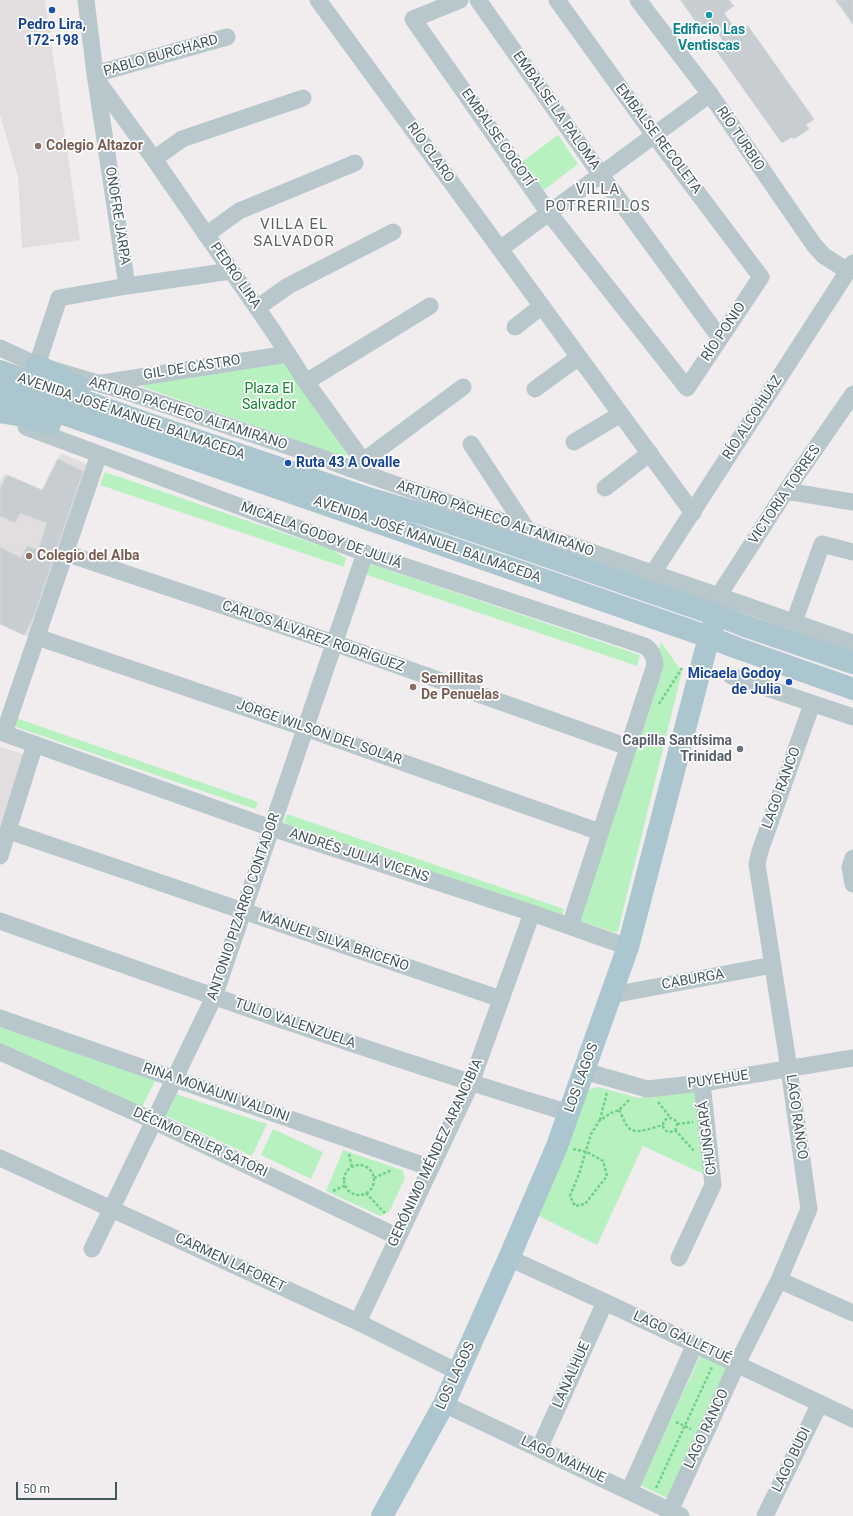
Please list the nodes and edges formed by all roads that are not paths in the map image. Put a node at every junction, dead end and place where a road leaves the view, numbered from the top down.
1 (86, 0) edge
2 (318, 0) edge
3 (460, 0) edge
4 (478, 0) edge
5 (557, 0) edge
6 (638, 0) edge
7 (227, 37) dead end
8 (96, 77) junction
9 (710, 94) junction
10 (303, 98) dead end
11 (654, 135) junction
12 (154, 159) junction
13 (355, 163) dead end
14 (601, 175) junction
15 (549, 213) junction
16 (393, 232) dead end
17 (206, 235) junction
18 (500, 249) junction
19 (851, 267) edge
20 (232, 271) junction
21 (761, 277) joint
22 (127, 286) junction
23 (430, 306) dead end
24 (542, 306) junction
25 (257, 308) junction
26 (515, 327) dead end
27 (720, 338) junction
28 (0, 348) edge
29 (288, 354) junction
30 (579, 357) junction
31 (37, 365) junction
32 (0, 371) edge
33 (306, 382) junction
34 (97, 384) junction
35 (463, 387) dead end
36 (687, 388) joint
37 (535, 389) dead end
38 (0, 392) edge
39 (852, 399) edge
40 (0, 412) edge
41 (621, 414) junction
42 (0, 416) edge
43 (141, 421) junction
44 (574, 442) dead end
45 (471, 444) dead end
46 (99, 454) junction
47 (176, 454) junction
48 (650, 454) junction
49 (357, 465) junction
50 (605, 488) dead end
51 (786, 491) junction
52 (853, 502) edge
53 (693, 513) junction
54 (528, 531) junction
55 (853, 552) edge
56 (65, 553) junction
57 (365, 553) junction
58 (653, 573) junction
59 (718, 605) junction
60 (794, 622) junction
61 (37, 637) junction
62 (334, 643) junction
63 (853, 643) edge
64 (707, 646) junction
65 (853, 664) edge
66 (732, 676) dead end
67 (849, 690) edge
68 (812, 704) junction
69 (853, 717) edge
70 (305, 728) junction
71 (2, 733) edge
72 (35, 744) junction
73 (628, 747) junction
74 (271, 828) junction
75 (9, 831) junction
76 (600, 832) junction
77 (0, 856) edge
78 (853, 858) edge
79 (853, 884) edge
80 (243, 911) junction
81 (532, 913) junction
82 (0, 921) edge
83 (570, 926) junction
84 (628, 947) junction
85 (774, 965) junction
86 (612, 995) junction
87 (214, 997) junction
88 (501, 999) junction
89 (0, 1018) edge
90 (0, 1052) edge
91 (853, 1058) edge
92 (789, 1069) junction
93 (592, 1073) junction
94 (175, 1079) junction
95 (471, 1083) junction
96 (702, 1083) junction
97 (569, 1113) junction
98 (154, 1121) junction
99 (0, 1158) edge
100 (431, 1168) junction
101 (112, 1209) junction
102 (398, 1236) junction
103 (92, 1249) dead end
104 (509, 1258) junction
105 (679, 1258) dead end
106 (778, 1280) junction
107 (605, 1302) junction
108 (853, 1313) edge
109 (358, 1322) junction
110 (695, 1344) junction
111 (737, 1364) junction
112 (458, 1372) junction
113 (444, 1404) junction
114 (820, 1404) junction
115 (853, 1419) edge
116 (539, 1449) junction
117 (629, 1491) junction
118 (676, 1513) edge
119 (382, 1516) edge
120 (764, 1516) edge

1 - 8 street, PEDRO LIRA
2 - 18 street, RÍO CLARO
3 - 15 street, EMBALSE COGOTÍ
4 - 14 street, EMBALSE LA PALOMA
5 - 11 street, EMBALSE RECOLETA
6 - 9 street, RÍO TURBIO
7 - 8 street, PABLO BURCHARD
8 - 12 street, PEDRO LIRA
8 - 22 street, ONOFRE JARPA
9 - 11 street
9 - 19 street, RÍO TURBIO
10 - 12 street
11 - 14 street
11 - 21 street, EMBALSE RECOLETA
12 - 17 street, PEDRO LIRA
13 - 17 street
14 - 15 street
14 - 27 street, EMBALSE LA PALOMA
15 - 18 street
15 - 36 street, EMBALSE COGOTÍ
16 - 25 street
17 - 20 street, PEDRO LIRA
18 - 24 street, RÍO CLARO
19 - 53 street, RÍO ALCOHUAZ
20 - 22 street
20 - 25 street, PEDRO LIRA
21 - 27 street, RÍO PONIO
22 - 31 street
23 - 33 street
24 - 26 street
24 - 30 street, RÍO CLARO
25 - 29 street, PEDRO LIRA
27 - 36 street, RÍO PONIO
28 - 31 street, ARTURO PACHECO ALTAMIRANO
29 - 33 street, PEDRO LIRA
29 - 34 street, GIL DE CASTRO
30 - 37 street
30 - 41 street, RÍO CLARO
31 - 34 street, ARTURO PACHECO ALTAMIRANO
31 - 43 main road
32 - 43 main road, AVENIDA JOSÉ MANUEL BALMACEDA
33 - 49 street, PEDRO LIRA
34 - 49 street, ARTURO PACHECO ALTAMIRANO
35 - 49 street
38 - 47 main road, AVENIDA JOSÉ MANUEL BALMACEDA
39 - 51 street, VICTORIA TORRES
40 - 47 main road
41 - 44 street
41 - 48 street, RÍO CLARO
42 - 46 street, MICAELA GODOY DE JULIÁ
43 - 59 main road, AVENIDA JOSÉ MANUEL BALMACEDA
45 - 54 street
46 - 56 street
46 - 57 street, MICAELA GODOY DE JULIÁ
47 - 64 main road, AVENIDA JOSÉ MANUEL BALMACEDA
48 - 50 street
48 - 53 street, RÍO CLARO
49 - 54 street, ARTURO PACHECO ALTAMIRANO
51 - 52 street
51 - 59 street, VICTORIA TORRES
53 - 58 street, RÍO ALCOHUAZ
54 - 58 street, ARTURO PACHECO ALTAMIRANO
55 - 60 street
56 - 61 street
56 - 62 street, CARLOS ÁLVAREZ RODRÍGUEZ
57 - 62 street, ANTONIO PIZARRO CONTADOR
57 - 73 street, MICAELA GODOY DE JULIÁ
58 - 59 street, ARTURO PACHECO ALTAMIRANO
59 - 60 street, ARTURO PACHECO ALTAMIRANO
59 - 64 main road, LOS LAGOS
59 - 65 main road, AVENIDA JOSÉ MANUEL BALMACEDA
60 - 63 street, ARTURO PACHECO ALTAMIRANO
61 - 70 street, JORGE WILSON DEL SOLAR
61 - 71 street
62 - 70 street, ANTONIO PIZARRO CONTADOR
62 - 73 street, CARLOS ÁLVAREZ RODRÍGUEZ
64 - 67 main road, AVENIDA JOSÉ MANUEL BALMACEDA
64 - 84 main road, LOS LAGOS
66 - 68 street
68 - 69 street
68 - 85 street, LAGO RANCO
70 - 74 street, ANTONIO PIZARRO CONTADOR
70 - 76 street, JORGE WILSON DEL SOLAR
71 - 72 street, ANDRÉS JULIÁ VICENS
72 - 74 street, ANDRÉS JULIÁ VICENS
72 - 75 street
73 - 76 street
74 - 80 street, ANTONIO PIZARRO CONTADOR
74 - 81 street, ANDRÉS JULIÁ VICENS
75 - 77 street
75 - 80 street, MANUEL SILVA BRICEÑO
76 - 83 street
78 - 79 street
80 - 87 street, ANTONIO PIZARRO CONTADOR
80 - 88 street, MANUEL SILVA BRICEÑO
81 - 83 street, ANDRÉS JULIÁ VICENS
81 - 88 street, GERÓNIMO MÉNDEZ ARANCIBIA
82 - 87 street, TULIO VALENZUELA
83 - 84 street, ANDRÉS JULIÁ VICENS
84 - 86 main road, LOS LAGOS
85 - 86 street, CABURGA
85 - 92 street, LAGO RANCO
86 - 93 main road, LOS LAGOS
87 - 94 street, ANTONIO PIZARRO CONTADOR
87 - 95 street, TULIO VALENZUELA
88 - 95 street, GERÓNIMO MÉNDEZ ARANCIBIA
89 - 94 street, RINA MONAUNI VALDINI
90 - 98 street, DÉCIMO ERLER SATORI
91 - 92 street, PUYEHUE
92 - 96 street, PUYEHUE
92 - 106 street, LAGO RANCO
93 - 96 street, PUYEHUE
93 - 97 main road, LOS LAGOS
94 - 98 street, ANTONIO PIZARRO CONTADOR
94 - 100 street, RINA MONAUNI VALDINI
95 - 97 street, TULIO VALENZUELA
95 - 100 street, GERÓNIMO MÉNDEZ ARANCIBIA
96 - 105 street, CHUNGARÁ
97 - 104 main road, LOS LAGOS
98 - 101 street, ANTONIO PIZARRO CONTADOR
98 - 102 street, DÉCIMO ERLER SATORI
99 - 101 street, CARMEN LAFORET
100 - 102 street, GERÓNIMO MÉNDEZ ARANCIBIA
101 - 103 street, ANTONIO PIZARRO CONTADOR
101 - 109 street, CARMEN LAFORET
102 - 109 street, GERÓNIMO MÉNDEZ ARANCIBIA
104 - 107 street, LAGO GALLETUÉ
104 - 112 main road, LOS LAGOS
106 - 108 street
106 - 111 street, LAGO RANCO
107 - 110 street, LAGO GALLETUÉ
107 - 116 street, LANALHUE
109 - 112 street, CARMEN LAFORET
110 - 111 street, LAGO GALLETUÉ
110 - 117 street
111 - 114 street, LAGO GALLETUÉ
111 - 118 street, LAGO RANCO
112 - 113 main road, LOS LAGOS
113 - 116 street, LAGO MAIHUE
113 - 119 main road, LOS LAGOS
114 - 115 street, LAGO GALLETUÉ
114 - 120 street, LAGO BUDI
116 - 117 street, LAGO MAIHUE
117 - 118 street, LAGO MAIHUE

